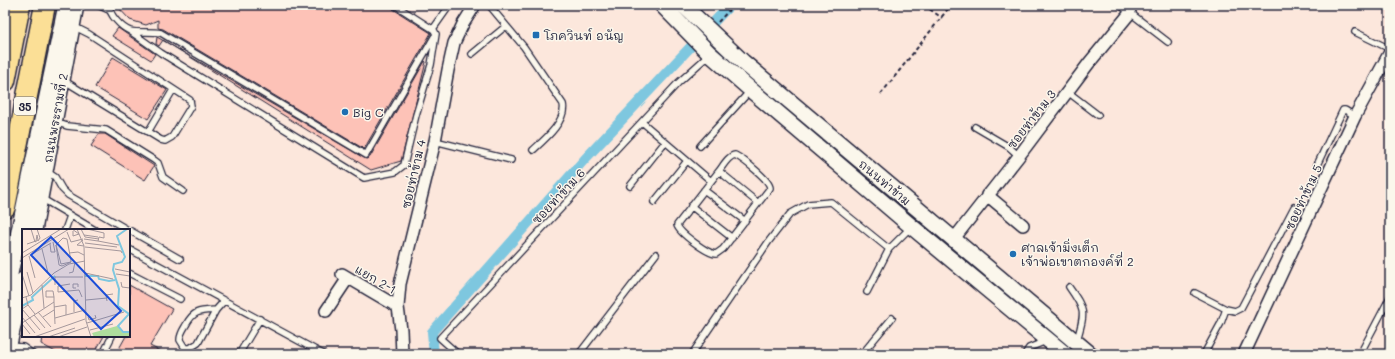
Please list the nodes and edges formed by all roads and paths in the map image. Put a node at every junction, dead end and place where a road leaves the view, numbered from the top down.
1 (10, 5) edge
2 (20, 5) edge
3 (41, 5) edge
4 (45, 5) edge
5 (66, 5) edge
6 (76, 5) edge
7 (98, 5) edge
8 (395, 5) edge
9 (450, 5) edge
10 (475, 5) edge
11 (488, 5) edge
12 (662, 5) edge
13 (684, 5) edge
14 (734, 5) edge
15 (924, 5) edge
16 (952, 5) edge
17 (1120, 5) edge
18 (109, 8) edge
19 (1130, 13) junction
20 (942, 18) junction
21 (72, 26) junction
22 (506, 26) junction
23 (708, 29) junction
24 (130, 31) junction
25 (434, 31) junction
26 (5, 32) edge
27 (1355, 32) dead end
28 (1168, 42) dead end
29 (1390, 49) edge
30 (707, 51) junction
31 (1390, 52) edge
32 (472, 54) dead end
33 (62, 80) junction
34 (5, 81) edge
35 (173, 90) junction
36 (751, 90) junction
37 (1068, 92) junction
38 (881, 94) dead end
39 (1098, 115) dead end
40 (1355, 116) junction
41 (55, 122) junction
42 (642, 122) junction
43 (975, 127) dead end
44 (148, 132) junction
45 (435, 140) junction
46 (665, 142) junction
47 (700, 146) dead end
48 (533, 150) dead end
49 (1019, 156) junction
50 (511, 160) dead end
51 (687, 161) junction
52 (1317, 164) dead end
53 (45, 171) junction
54 (719, 171) junction
55 (711, 181) junction
56 (5, 184) edge
57 (630, 186) dead end
58 (704, 190) junction
59 (183, 191) dead end
60 (987, 195) junction
61 (39, 197) junction
62 (654, 202) dead end
63 (758, 203) junction
64 (691, 206) junction
65 (5, 207) edge
66 (1294, 207) dead end
67 (70, 216) junction
68 (745, 221) junction
69 (1023, 225) dead end
70 (912, 227) junction
71 (34, 229) edge
72 (65, 229) edge
73 (93, 229) edge
74 (127, 229) edge
75 (130, 231) edge
76 (732, 238) junction
77 (953, 240) junction
78 (889, 249) junction
79 (130, 250) edge
80 (656, 254) dead end
81 (180, 259) dead end
82 (130, 274) edge
83 (1069, 287) dead end
84 (22, 290) edge
85 (867, 292) dead end
86 (1195, 293) dead end
87 (1390, 297) edge
88 (5, 298) edge
89 (180, 299) dead end
90 (224, 300) junction
91 (398, 307) junction
92 (1226, 309) junction
93 (216, 310) junction
94 (326, 311) dead end
95 (892, 318) dead end
96 (19, 319) edge
97 (260, 320) junction
98 (112, 337) edge
99 (1048, 340) junction
100 (1076, 342) junction
101 (8, 350) edge
102 (33, 354) edge
103 (103, 354) edge
104 (239, 354) edge
105 (323, 354) edge
106 (402, 354) edge
107 (458, 354) edge
108 (579, 354) edge
109 (692, 354) edge
110 (862, 354) edge
111 (1025, 354) edge
112 (1065, 354) edge
113 (1090, 354) edge
114 (1204, 354) edge
115 (1244, 354) edge
116 (1360, 354) edge

1 - 26 highway
2 - 34 highway
3 - 56 highway
4 - 65 highway, 35
5 - 88 street
6 - 21 street, ถนนพระรามที่ 2
7 - 18 lane
8 - 25 lane
9 - 25 lane
10 - 45 street, ซอยท่าข้าม 4
11 - 22 lane
12 - 30 street, ถนนท่าข้าม
13 - 23 street, ถนนท่าข้าม
14 - 23 path
15 - 20 path
16 - 20 path
17 - 19 lane
18 - 24 lane
19 - 28 lane
19 - 37 street, ซอยท่าข้าม 3
20 - 38 path
21 - 33 street, ถนนพระรามที่ 2
21 - 35 lane
22 - 32 lane
22 - 48 lane
23 - 77 street, ถนนท่าข้าม
24 - 25 lane
24 - 25 lane
27 - 29 lane
30 - 36 street, ถนนท่าข้าม
30 - 42 lane, ซอยท่าข้าม 6
31 - 40 street, ซอยท่าข้าม 5
33 - 41 street, ถนนพระรามที่ 2
33 - 44 lane
35 - 44 lane
35 - 44 lane
36 - 47 lane
36 - 70 street, ถนนท่าข้าม
37 - 39 lane
37 - 49 street, ซอยท่าข้าม 3
40 - 52 lane
40 - 115 street, ซอยท่าข้าม 5
41 - 53 street, ถนนพระรามที่ 2
41 - 59 lane
42 - 46 lane
42 - 107 lane, ซอยท่าข้าม 6
43 - 49 lane
45 - 50 lane
45 - 91 street, ซอยท่าข้าม 4
46 - 51 lane
46 - 57 lane
49 - 60 street, ซอยท่าข้าม 3
51 - 55 lane
51 - 62 lane
53 - 61 street, ถนนพระรามที่ 2
53 - 74 lane
54 - 55 lane
54 - 63 lane
54 - 63 lane
55 - 58 lane
58 - 64 lane
58 - 68 lane
60 - 69 street
60 - 77 street, ซอยท่าข้าม 3
61 - 67 lane
61 - 71 street, ถนนพระรามที่ 2
63 - 68 lane
64 - 76 lane
64 - 76 lane
66 - 92 lane
67 - 72 lane
67 - 73 lane
68 - 76 lane
70 - 78 lane
70 - 99 street, ถนนท่าข้าม
75 - 81 lane
77 - 100 street, ถนนท่าข้าม
78 - 85 lane
78 - 109 lane
79 - 90 lane
80 - 108 lane
82 - 89 lane
83 - 100 lane
84 - 96 street
86 - 92 lane
87 - 116 lane
90 - 93 lane
90 - 97 lane
91 - 94 street, แยก 2-1
91 - 106 street, ซอยท่าข้าม 4
92 - 114 lane
93 - 93 lane
95 - 110 lane
96 - 101 street
97 - 104 lane
97 - 105 lane
98 - 103 lane
99 - 111 lane
99 - 112 street, ถนนท่าข้าม
100 - 113 street, ถนนท่าข้าม
101 - 102 lane

